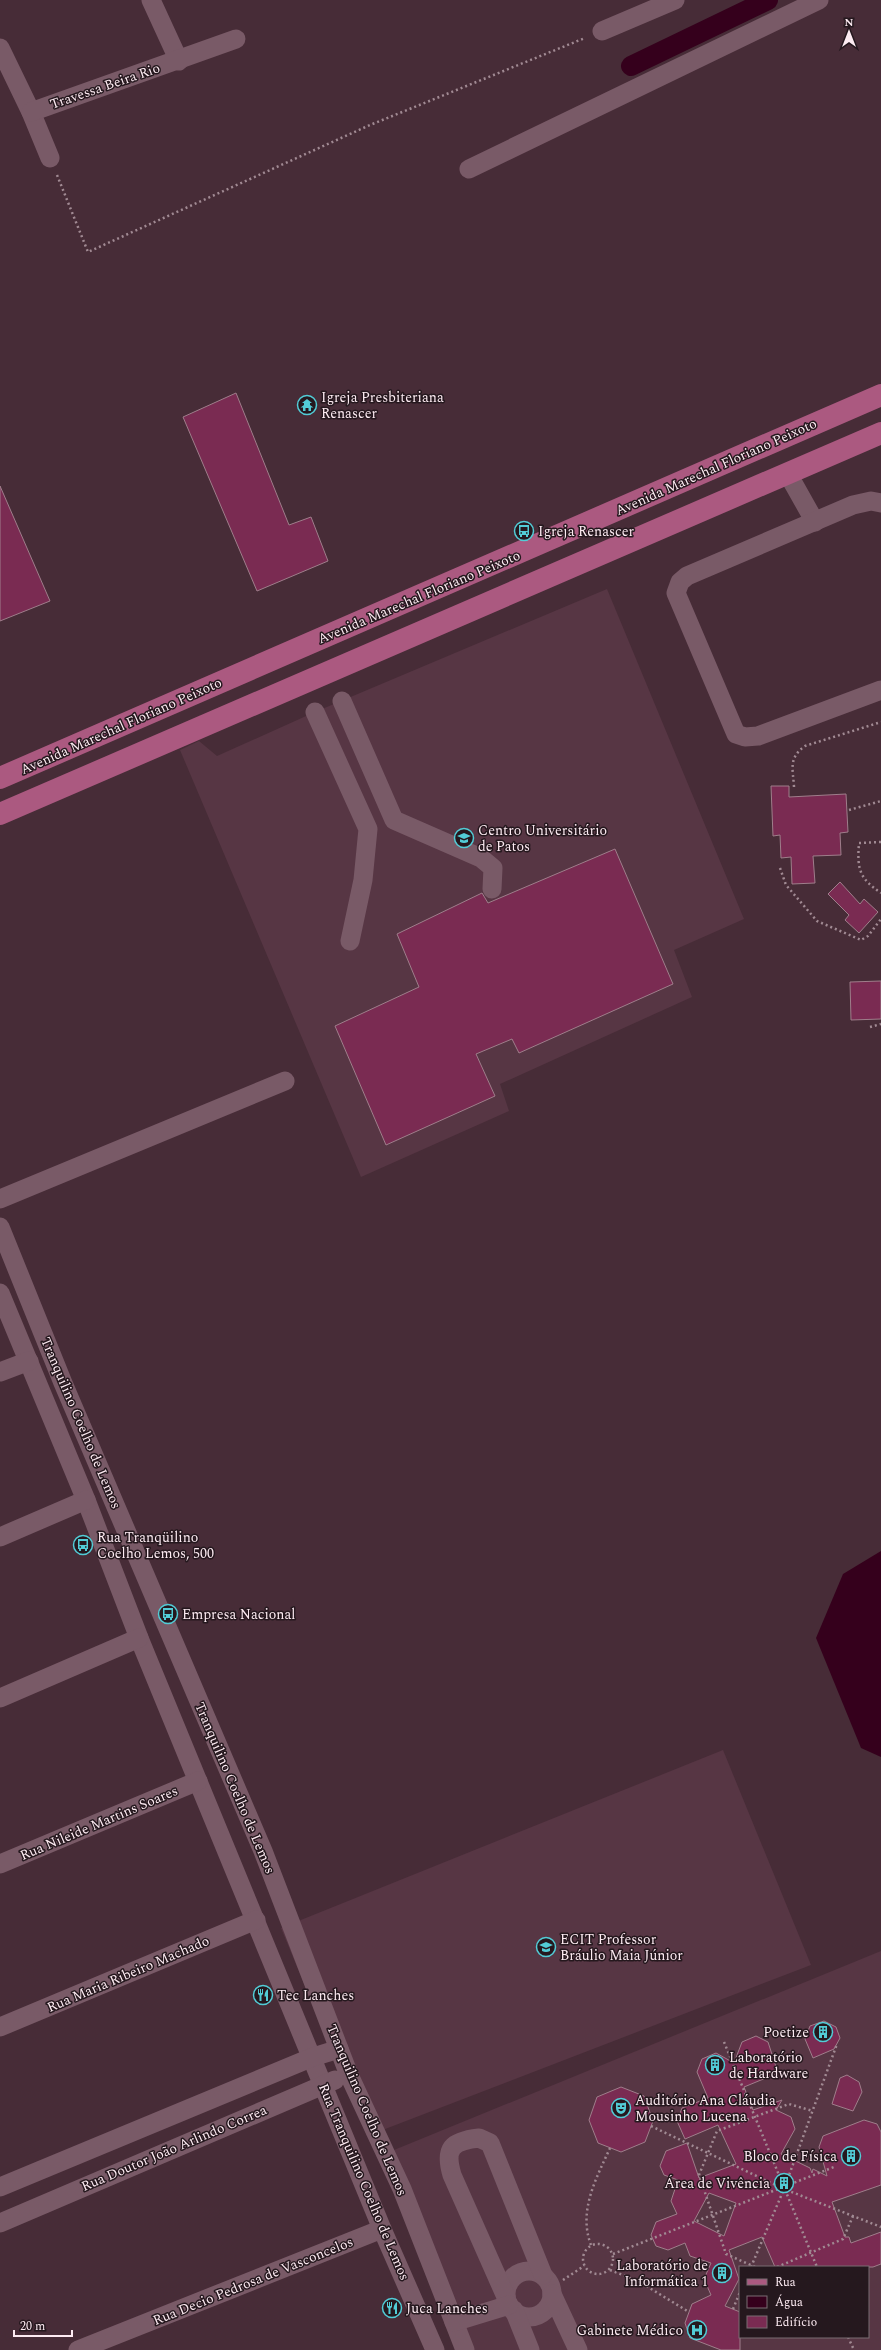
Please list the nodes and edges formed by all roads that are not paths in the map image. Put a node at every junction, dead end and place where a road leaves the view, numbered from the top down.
1 (151, 0) edge
2 (675, 0) edge
3 (819, 0) edge
4 (602, 31) road end
5 (236, 39) dead end
6 (0, 48) edge
7 (179, 60) junction
8 (32, 112) junction
9 (50, 158) road end
10 (469, 169) dead end
11 (881, 395) edge
12 (881, 433) edge
13 (788, 474) junction
14 (881, 504) edge
15 (814, 522) junction
16 (881, 690) edge
17 (342, 701) dead end
18 (315, 712) dead end
19 (0, 778) edge
20 (0, 814) edge
21 (492, 889) dead end
22 (350, 941) dead end
23 (286, 1081) dead end
24 (0, 1199) edge
25 (0, 1227) edge
26 (0, 1293) edge
27 (29, 1361) junction
28 (0, 1372) edge
29 (63, 1383) junction
30 (41, 1392) junction
31 (86, 1500) junction
32 (0, 1537) edge
33 (139, 1638) junction
34 (0, 1698) edge
35 (198, 1781) junction
36 (0, 1864) edge
37 (256, 1920) junction
38 (0, 2027) edge
39 (339, 2049) junction
40 (312, 2057) junction
41 (349, 2075) junction
42 (323, 2083) junction
43 (0, 2187) edge
44 (0, 2223) edge
45 (382, 2229) junction
46 (549, 2285) junction
47 (510, 2304) junction
48 (454, 2322) junction
49 (78, 2350) edge
50 (435, 2350) edge
51 (464, 2350) edge
52 (530, 2350) edge
53 (578, 2350) edge

1 - 7 street, Travessa Beira Rio
2 - 4 street
3 - 10 street
5 - 7 street, Travessa Beira Rio
6 - 8 street
7 - 8 street, Travessa Beira Rio
8 - 9 street
11 - 19 main road, Avenida Marechal Floriano Peixoto
12 - 13 main road
13 - 15 street
13 - 20 main road
14 - 15 street
15 - 16 street
17 - 21 street
18 - 22 street
23 - 24 street
25 - 29 street, Tranquilino Coelho de Lemos
26 - 27 street, Tranquilino Coelho de Lemos
27 - 28 street
27 - 30 street, Tranquilino Coelho de Lemos
29 - 30 street
29 - 39 street, Tranquilino Coelho de Lemos
30 - 31 street, Tranquilino Coelho de Lemos
31 - 32 street
31 - 33 street, Tranquilino Coelho de Lemos
33 - 34 street
33 - 35 street, Tranquilino Coelho de Lemos
35 - 36 street, Rua Nileide Martins Soares
35 - 37 street, Tranquilino Coelho de Lemos
37 - 38 street, Rua Maria Ribeiro Machado
37 - 40 street, Tranquilino Coelho de Lemos
39 - 40 street
39 - 41 street, Tranquilino Coelho de Lemos
40 - 42 street, Rua Tranquilino Coelho de Lemos
40 - 43 street
41 - 42 street, Rua Doutor João Arlindo Correa
41 - 48 street, Tranquilino Coelho de Lemos
42 - 44 street, Rua Doutor João Arlindo Correa
42 - 45 street, Rua Tranquilino Coelho de Lemos
45 - 49 street, Rua Decio Pedrosa de Vasconcelos
45 - 50 street, Rua Tranquilino Coelho de Lemos
46 - 47 street
46 - 47 street
46 - 47 street
46 - 53 street
47 - 48 street
47 - 52 street
48 - 51 street, Tranquilino Coelho de Lemos

